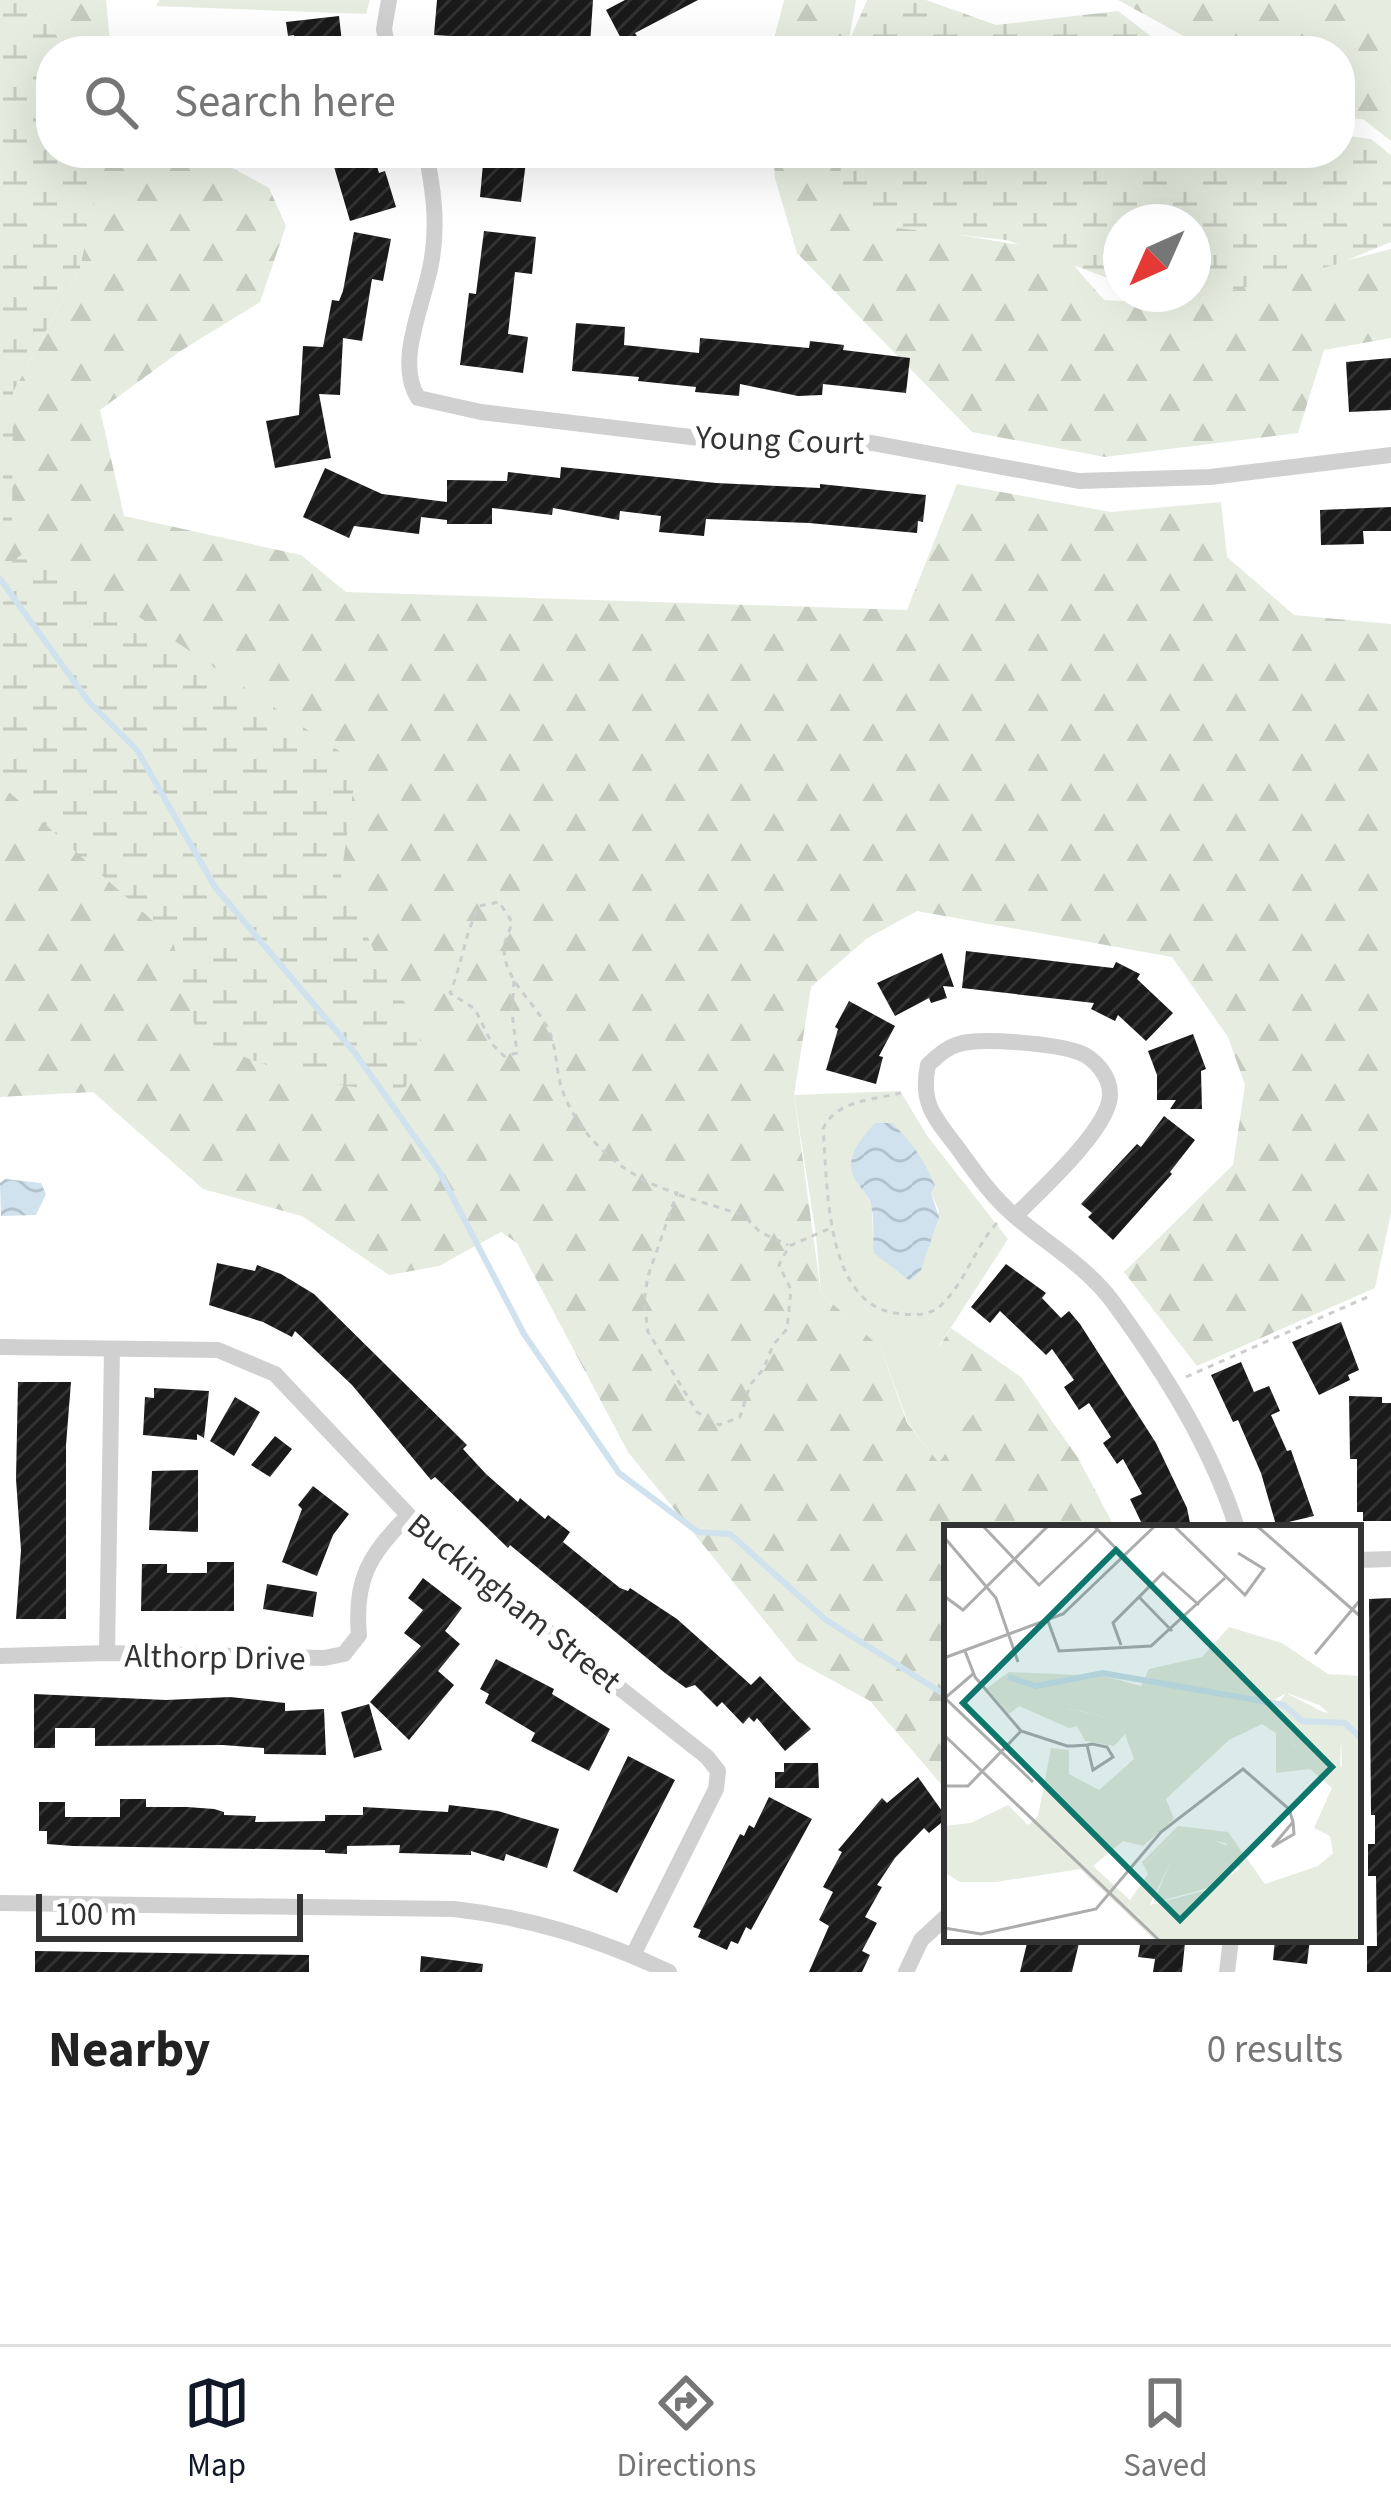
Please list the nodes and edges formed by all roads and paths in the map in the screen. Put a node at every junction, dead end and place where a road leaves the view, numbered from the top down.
1 (389, 0) edge
2 (385, 36) edge
3 (428, 168) edge
4 (1391, 455) edge
5 (514, 981) junction
6 (901, 1093) dead end
7 (676, 1193) junction
8 (1015, 1216) junction
9 (997, 1223) dead end
10 (833, 1227) junction
11 (789, 1246) junction
12 (1372, 1295) dead end
13 (0, 1347) edge
14 (112, 1349) junction
15 (1169, 1386) junction
16 (407, 1516) junction
17 (1236, 1525) edge
18 (1391, 1559) edge
19 (1361, 1560) edge
20 (107, 1653) junction
21 (0, 1656) edge
22 (0, 1903) edge
23 (944, 1919) edge
24 (1232, 1942) edge
25 (633, 1955) junction
26 (669, 1972) edge
27 (906, 1972) edge
28 (1227, 1972) edge

1 - 2 street
3 - 4 street, Young Court
5 - 5 path
5 - 7 path
6 - 10 path
7 - 11 path
7 - 11 path
8 - 8 street
8 - 15 street
9 - 10 path
10 - 11 path
12 - 15 path
13 - 14 street, Buckingham Street
14 - 16 street, Buckingham Street
14 - 20 street
15 - 17 street
16 - 20 street, Althorp Drive
16 - 25 street, Buckingham Street
18 - 19 street
20 - 21 street, Althorp Drive
22 - 25 street
23 - 27 street
24 - 28 street
25 - 26 street

